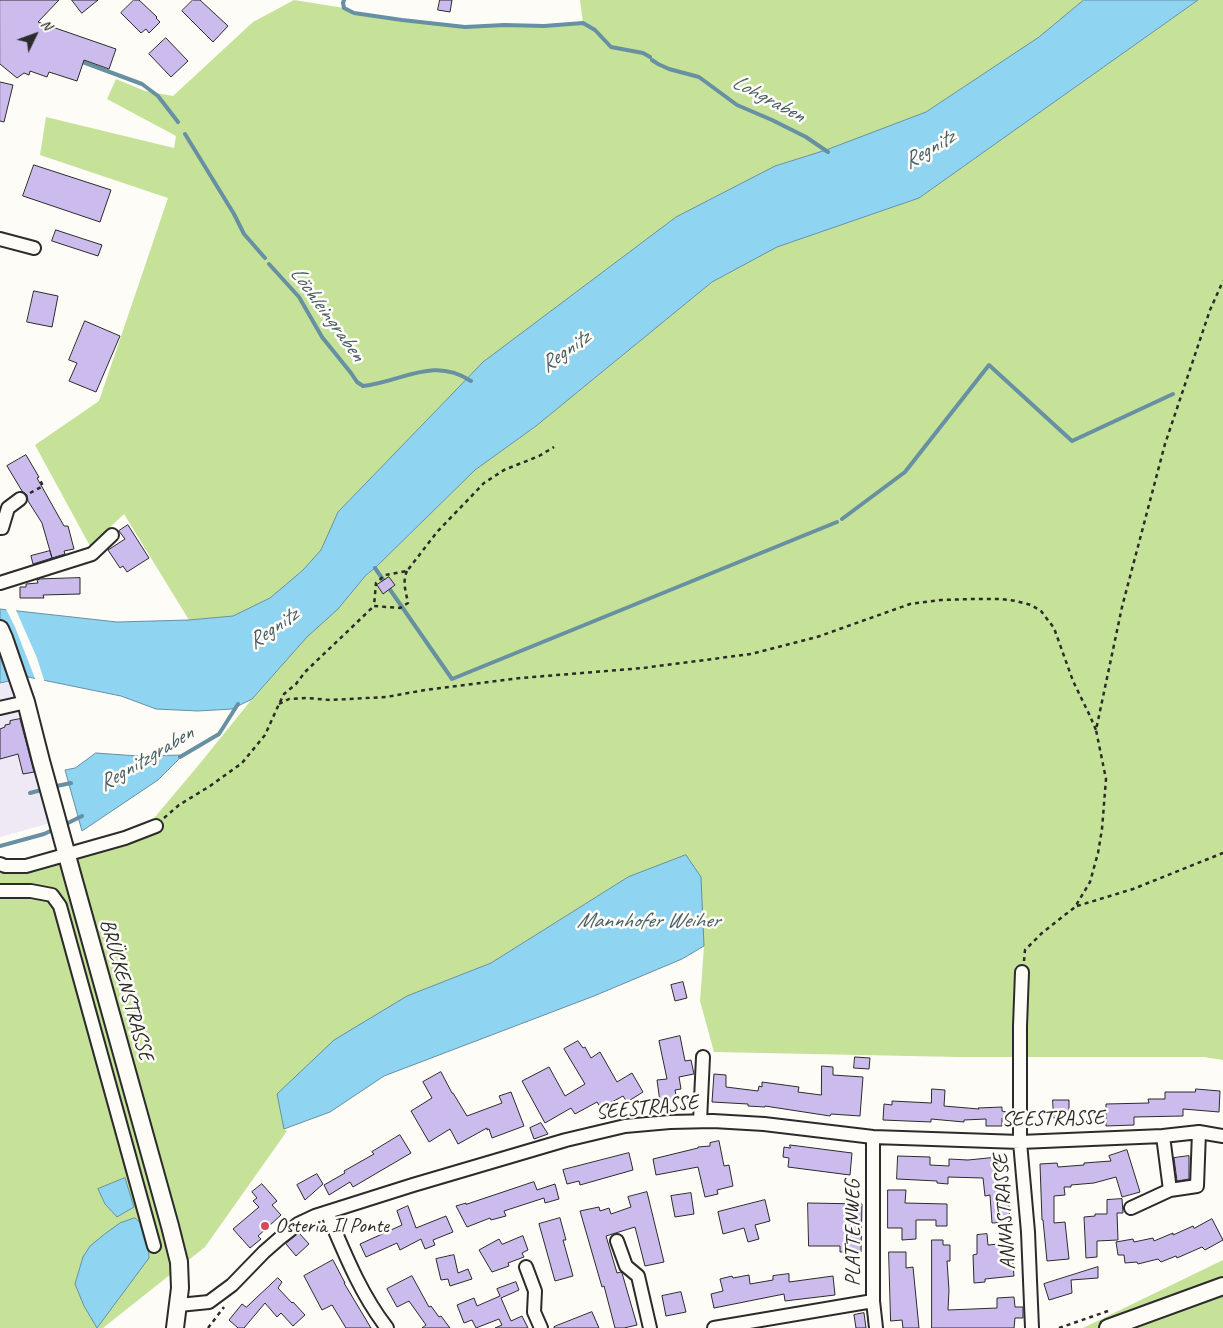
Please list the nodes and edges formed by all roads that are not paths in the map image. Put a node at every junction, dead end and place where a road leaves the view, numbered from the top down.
1 (0, 240) edge
2 (34, 248) dead end
3 (20, 499) dead end
4 (0, 528) edge
5 (112, 536) dead end
6 (0, 583) edge
7 (0, 629) edge
8 (24, 695) junction
9 (0, 708) edge
10 (156, 826) road end
11 (61, 857) junction
12 (0, 864) edge
13 (0, 890) edge
14 (1022, 972) road end
15 (703, 1057) dead end
16 (700, 1121) junction
17 (1199, 1132) junction
18 (1163, 1136) junction
19 (1223, 1136) edge
20 (873, 1137) junction
21 (1020, 1142) junction
22 (1170, 1190) junction
23 (1131, 1208) dead end
24 (327, 1212) junction
25 (618, 1241) dead end
26 (154, 1246) dead end
27 (526, 1267) dead end
28 (1223, 1286) edge
29 (873, 1301) junction
30 (179, 1305) junction
31 (175, 1328) edge
32 (387, 1328) edge
33 (540, 1328) edge
34 (650, 1328) edge
35 (714, 1328) edge
36 (876, 1328) edge
37 (1032, 1328) edge
38 (1108, 1328) edge

1 - 2 street
3 - 4 street
5 - 6 street
7 - 8 main road, BRÜCKENSTRASSE
8 - 9 street
8 - 11 main road, BRÜCKENSTRASSE
10 - 11 street
11 - 12 street
11 - 30 main road, BRÜCKENSTRASSE
13 - 26 street
14 - 21 street, ANNASTRASSE
15 - 16 street
16 - 20 street, SEESTRASSE
16 - 24 street, SEESTRASSE
17 - 18 street, SEESTRASSE
17 - 19 street, SEESTRASSE
17 - 22 street
18 - 21 street, SEESTRASSE
18 - 22 street
20 - 21 street, SEESTRASSE
20 - 29 street, PLATTENWEG
21 - 37 street, ANNASTRASSE
22 - 23 street
24 - 30 street, SEESTRASSE
24 - 32 street
25 - 34 street
27 - 33 street
28 - 38 main road
29 - 35 street
29 - 36 street, PLATTENWEG
30 - 31 main road, BRÜCKENSTRASSE

